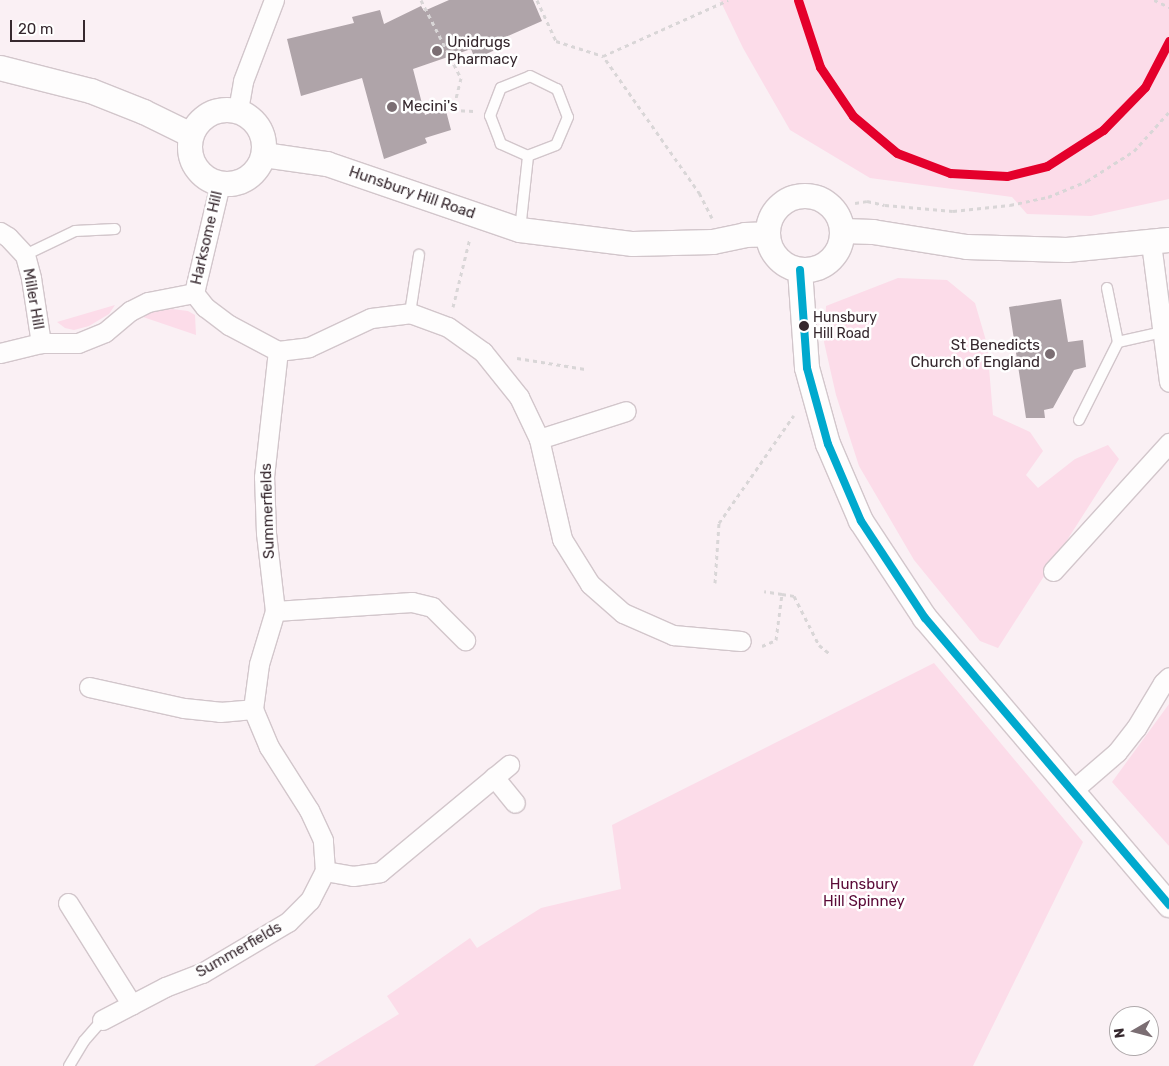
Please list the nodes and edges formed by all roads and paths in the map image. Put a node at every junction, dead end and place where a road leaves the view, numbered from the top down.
1 (274, 0) edge
2 (421, 0) edge
3 (537, 0) edge
4 (728, 0) edge
5 (1154, 0) edge
6 (1169, 7) edge
7 (603, 56) junction
8 (0, 68) edge
9 (238, 110) junction
10 (491, 112) junction
11 (1169, 112) edge
12 (192, 135) junction
13 (264, 155) junction
14 (528, 156) junction
15 (220, 184) junction
16 (855, 202) dead end
17 (476, 215) junction
18 (115, 229) dead end
19 (520, 230) junction
20 (843, 231) junction
21 (0, 232) edge
22 (768, 234) junction
23 (713, 242) junction
24 (1160, 242) edge
25 (25, 255) junction
26 (418, 255) dead end
27 (800, 270) junction
28 (1107, 288) dead end
29 (194, 293) junction
30 (410, 313) junction
31 (448, 327) junction
32 (1162, 332) junction
33 (1118, 342) junction
34 (41, 343) junction
35 (278, 351) junction
36 (0, 353) edge
37 (512, 357) dead end
38 (586, 369) dead end
39 (1169, 382) edge
40 (626, 410) dead end
41 (796, 413) dead end
42 (1079, 420) dead end
43 (539, 439) junction
44 (1169, 443) edge
45 (1053, 571) dead end
46 (715, 583) dead end
47 (764, 591) dead end
48 (782, 594) junction
49 (275, 612) junction
50 (465, 640) dead end
51 (748, 646) joint
52 (830, 654) dead end
53 (1169, 677) edge
54 (89, 687) dead end
55 (253, 709) junction
56 (1073, 790) junction
57 (515, 803) dead end
58 (325, 871) junction
59 (68, 903) dead end
60 (1169, 905) edge
61 (132, 1004) junction
62 (102, 1020) joint
63 (69, 1066) edge

1 - 9 street
2 - 10 path
3 - 7 path
4 - 7 path
5 - 6 path
7 - 23 path
8 - 12 street
9 - 12 street
9 - 13 street
10 - 14 lane
10 - 14 lane
11 - 16 path
12 - 15 street
13 - 15 street
13 - 17 street, Hunsbury Hill Road
14 - 19 lane
15 - 29 street, Harksome Hill
17 - 19 street, Hunsbury Hill Road
17 - 31 path
18 - 25 lane, Miller Hill
19 - 23 street, Hunsbury Hill Road
20 - 22 street
20 - 24 street
20 - 27 street
21 - 25 street, Miller Hill
22 - 23 street, Hunsbury Hill Road
22 - 27 street
24 - 32 street
25 - 34 street, Miller Hill
26 - 30 lane
27 - 56 street
28 - 33 lane
29 - 34 street, Harksome Hill
29 - 35 street
30 - 31 street
30 - 35 street
31 - 43 street
32 - 33 lane
32 - 39 street
33 - 42 lane
34 - 36 street, Harksome Hill
35 - 49 street, Summerfields
37 - 38 path
40 - 43 street
41 - 46 path
43 - 51 street
44 - 45 street
47 - 48 path
48 - 51 path
48 - 52 path
49 - 50 street
49 - 55 street, Summerfields
53 - 56 street
54 - 55 street
55 - 58 street
56 - 60 street
57 - 58 street
58 - 61 street, Summerfields
59 - 61 street
61 - 62 street, Summerfields
62 - 63 lane

